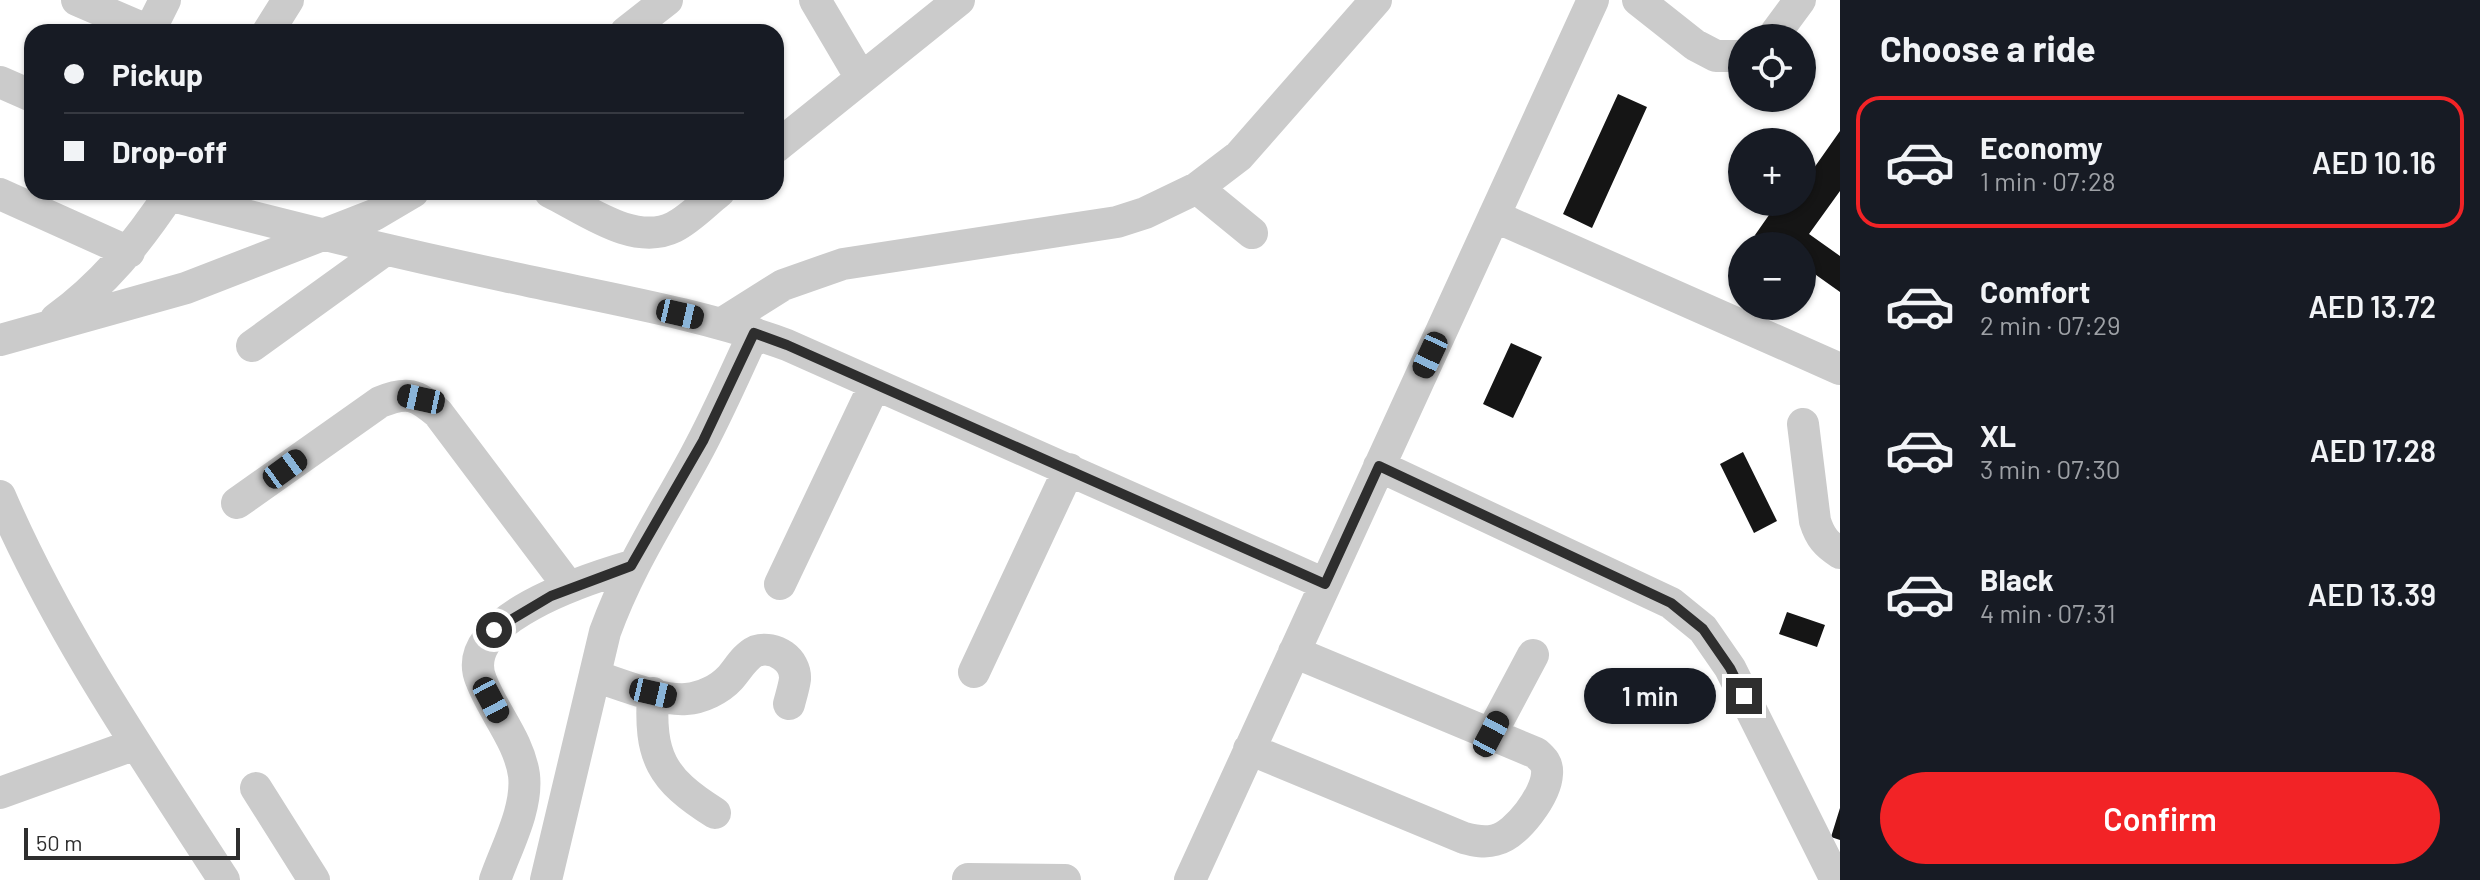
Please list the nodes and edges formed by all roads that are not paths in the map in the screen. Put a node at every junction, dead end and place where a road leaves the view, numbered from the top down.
1 (77, 0) edge
2 (165, 0) edge
3 (288, 0) edge
4 (667, 0) edge
5 (815, 0) edge
6 (959, 0) edge
7 (1376, 0) edge
8 (1593, 0) edge
9 (1638, 0) edge
10 (1800, 0) edge
11 (133, 24) edge
12 (153, 24) edge
13 (273, 24) edge
14 (636, 24) edge
15 (1782, 24) edge
16 (1728, 56) edge
17 (861, 78) junction
18 (0, 82) edge
19 (24, 92) edge
20 (784, 141) edge
21 (1197, 188) junction
22 (0, 194) edge
23 (165, 200) edge
24 (195, 200) edge
25 (399, 200) edge
26 (566, 200) edge
27 (709, 200) edge
28 (1494, 216) junction
29 (1252, 233) dead end
30 (321, 235) junction
31 (385, 250) junction
32 (129, 252) junction
33 (721, 324) junction
34 (48, 325) junction
35 (754, 333) junction
36 (0, 340) edge
37 (252, 346) dead end
38 (1840, 369) edge
39 (875, 384) junction
40 (1803, 424) dead end
41 (1379, 466) junction
42 (1069, 469) junction
43 (0, 496) edge
44 (237, 503) dead end
45 (1840, 553) edge
46 (631, 566) junction
47 (780, 584) dead end
48 (1325, 584) junction
49 (569, 587) junction
50 (1294, 652) junction
51 (1533, 655) dead end
52 (974, 672) dead end
53 (595, 676) junction
54 (653, 693) junction
55 (789, 704) dead end
56 (1491, 734) junction
57 (136, 744) junction
58 (1249, 749) junction
59 (256, 788) dead end
60 (0, 793) edge
61 (715, 813) dead end
62 (968, 879) edge
63 (224, 880) edge
64 (314, 880) edge
65 (495, 880) edge
66 (546, 880) edge
67 (1065, 880) edge
68 (1190, 880) edge
69 (1836, 880) edge

1 - 11 lane
2 - 12 lane
3 - 13 lane
4 - 14 lane
5 - 17 lane
6 - 17 lane
7 - 21 lane
8 - 28 lane
9 - 16 lane
10 - 15 lane
17 - 20 lane
18 - 19 lane
21 - 29 lane
21 - 33 lane
22 - 32 lane
23 - 32 lane
24 - 30 lane
25 - 30 lane
26 - 27 lane
28 - 38 lane
28 - 41 lane
30 - 31 lane
30 - 34 lane
31 - 33 lane
31 - 37 lane
32 - 34 lane
33 - 35 lane
34 - 36 lane
35 - 39 lane
35 - 46 lane
39 - 42 lane
39 - 47 lane
40 - 45 lane
41 - 48 lane
41 - 69 lane
42 - 48 lane
42 - 52 lane
43 - 57 lane
44 - 49 lane
46 - 49 lane
46 - 53 lane
48 - 50 lane
49 - 65 lane
50 - 56 lane
50 - 58 lane
51 - 56 lane
53 - 54 lane
53 - 66 lane
54 - 55 lane
54 - 61 lane
56 - 58 lane
57 - 60 lane
57 - 63 lane
58 - 68 lane
59 - 64 lane
62 - 67 lane

